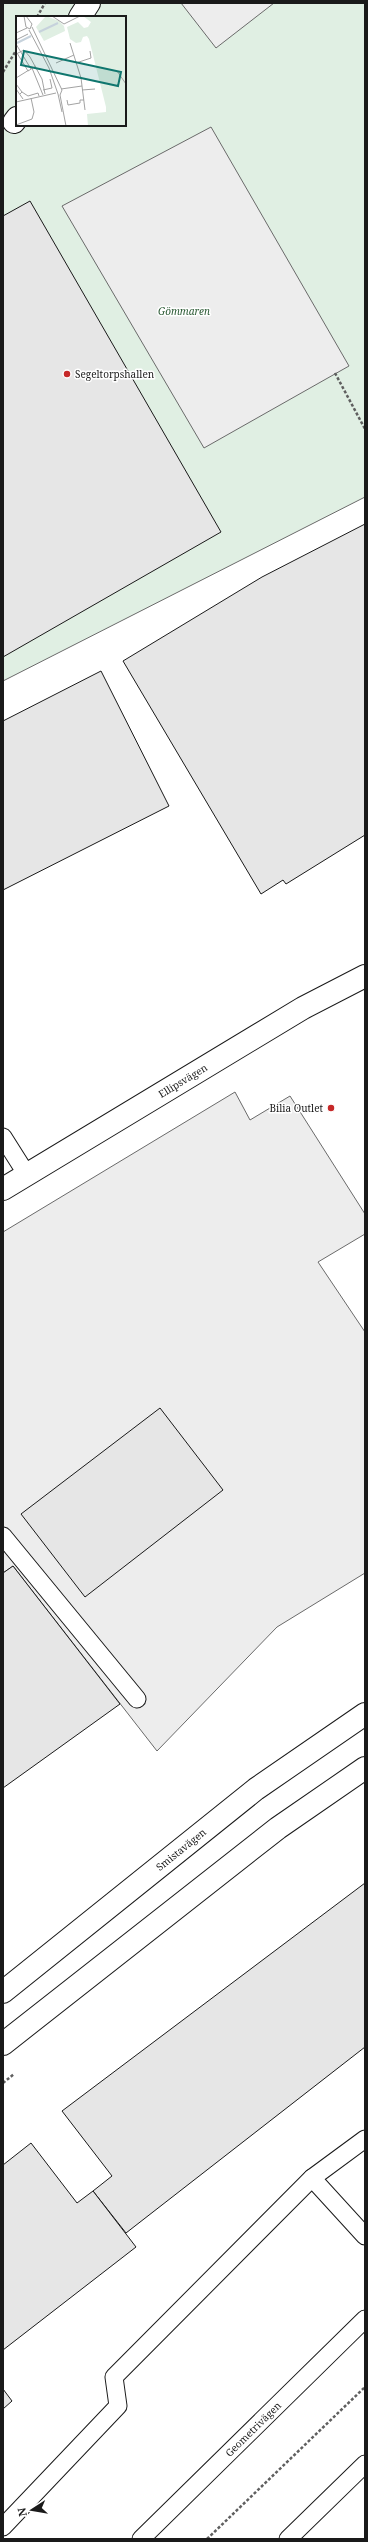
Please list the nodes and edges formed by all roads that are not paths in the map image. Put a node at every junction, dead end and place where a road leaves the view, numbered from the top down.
1 (89, 3) edge
2 (81, 16) edge
3 (365, 976) edge
4 (3, 1137) edge
5 (27, 1175) junction
6 (3, 1189) edge
7 (3, 1536) edge
8 (137, 1699) dead end
9 (365, 1714) edge
10 (365, 1768) edge
11 (3, 1992) edge
12 (3, 2044) edge
13 (365, 2138) edge
14 (312, 2178) junction
15 (365, 2236) edge
16 (365, 2319) edge
17 (365, 2464) edge
18 (3, 2527) edge
19 (141, 2539) edge
20 (288, 2539) edge

1 - 2 street
3 - 5 street, Ellipsvägen
4 - 5 lane
5 - 6 street, Ellipsvägen
7 - 8 lane
9 - 11 street, Smistavägen
10 - 12 street
13 - 14 lane
14 - 15 lane
14 - 18 lane
16 - 19 lane, Geometrivägen
17 - 20 lane

